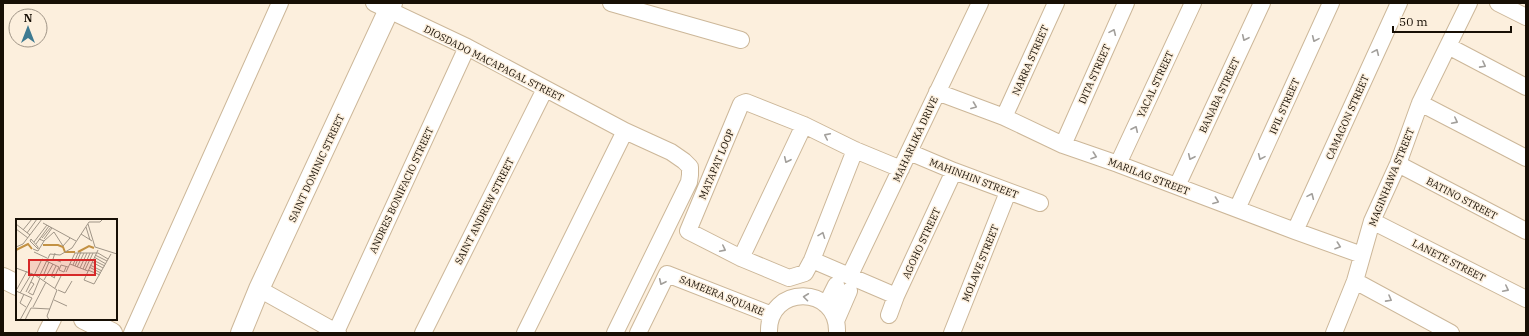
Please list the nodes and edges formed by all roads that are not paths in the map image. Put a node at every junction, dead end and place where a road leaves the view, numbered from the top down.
1 (280, 3) edge
2 (611, 3) edge
3 (980, 3) edge
4 (1056, 3) edge
5 (1126, 3) edge
6 (1193, 3) edge
7 (1262, 3) edge
8 (1331, 3) edge
9 (1399, 3) edge
10 (1469, 3) edge
11 (1498, 3) edge
12 (385, 5) edge
13 (1526, 18) edge
14 (741, 40) dead end
15 (1448, 46) junction
16 (466, 47) junction
17 (1526, 87) edge
18 (545, 89) junction
19 (937, 92) junction
20 (1420, 103) junction
21 (1004, 118) junction
22 (804, 125) junction
23 (625, 131) junction
24 (1063, 144) junction
25 (855, 150) junction
26 (909, 152) junction
27 (1526, 158) edge
28 (1118, 164) junction
29 (1398, 164) junction
30 (901, 169) junction
31 (954, 171) junction
32 (1177, 186) junction
33 (1008, 192) junction
34 (1040, 203) dead end
35 (1237, 209) junction
36 (1372, 221) junction
37 (1295, 231) junction
38 (1526, 231) edge
39 (1362, 255) junction
40 (741, 258) junction
41 (812, 260) junction
42 (847, 281) junction
43 (1355, 281) junction
44 (259, 289) junction
45 (896, 296) junction
46 (1526, 299) edge
47 (826, 305) junction
48 (772, 315) junction
49 (889, 315) dead end
50 (52, 320) edge
51 (86, 320) edge
52 (836, 327) edge
53 (46, 333) edge
54 (112, 333) edge
55 (132, 333) edge
56 (241, 333) edge
57 (337, 333) edge
58 (424, 333) edge
59 (525, 333) edge
60 (615, 333) edge
61 (638, 333) edge
62 (768, 333) edge
63 (952, 333) edge
64 (1334, 333) edge
65 (1451, 333) edge

1 - 55 street
2 - 14 street
3 - 19 street, MAHARLIKA DRIVE
4 - 21 street, NARRA STREET
24 -> 5 street, DITA STREET
28 -> 6 street, YACAL STREET
7 -> 32 street, BANABA STREET
8 -> 35 street, IPIL STREET
37 -> 9 street, CAMAGON STREET
10 - 15 street, MAGINHAWA STREET
11 - 13 street
12 - 16 street, DIOSDADO MACAPAGAL STREET
12 - 44 street, SAINT DOMINIC STREET
15 -> 17 street
15 - 20 street, MAGINHAWA STREET
16 - 18 street, DIOSDADO MACAPAGAL STREET
16 - 57 street, ANDRES BONIFACIO STREET
18 - 23 street, DIOSDADO MACAPAGAL STREET
18 - 58 street, SAINT ANDREW STREET
19 -> 21 street, MARILAG STREET
19 - 26 street, MAHARLIKA DRIVE
20 -> 27 street
20 - 29 street, MAGINHAWA STREET
21 - 24 street, MARILAG STREET
25 -> 22 street, MATAPAT LOOP
22 -> 40 street
22 -> 40 street, MATAPAT LOOP
23 - 59 street
23 - 60 street, DIOSDADO MACAPAGAL STREET
24 -> 28 street, MARILAG STREET
25 - 30 street, MATAPAT LOOP
41 -> 25 street, MATAPAT LOOP
26 - 30 street, MAHARLIKA DRIVE
26 - 31 street, MAHINHIN STREET
28 - 32 street, MARILAG STREET
29 - 36 street, MAGINHAWA STREET
29 - 38 street, BATINO STREET
30 - 42 street, MAHARLIKA DRIVE
31 - 33 street, MAHINHIN STREET
31 - 45 street, AGOHO STREET
32 -> 35 street, MARILAG STREET
33 - 34 street, MAHINHIN STREET
33 - 63 street, MOLAVE STREET
35 - 37 street, MARILAG STREET
36 - 39 street, MAGINHAWA STREET
36 -> 46 street, LANETE STREET
37 -> 39 street, MARILAG STREET
39 - 43 street, MAGINHAWA STREET
40 - 41 street, MATAPAT LOOP
41 - 42 street
42 - 45 street
42 - 47 street
42 - 52 street
43 - 64 street, MAGINHAWA STREET
43 -> 65 street
44 - 56 street, SAINT DOMINIC STREET
44 - 57 street
45 - 49 street, AGOHO STREET
47 -> 48 street
47 - 52 street
48 -> 61 street, SAMEERA SQUARE
48 - 62 street
50 - 53 street
51 - 54 street

